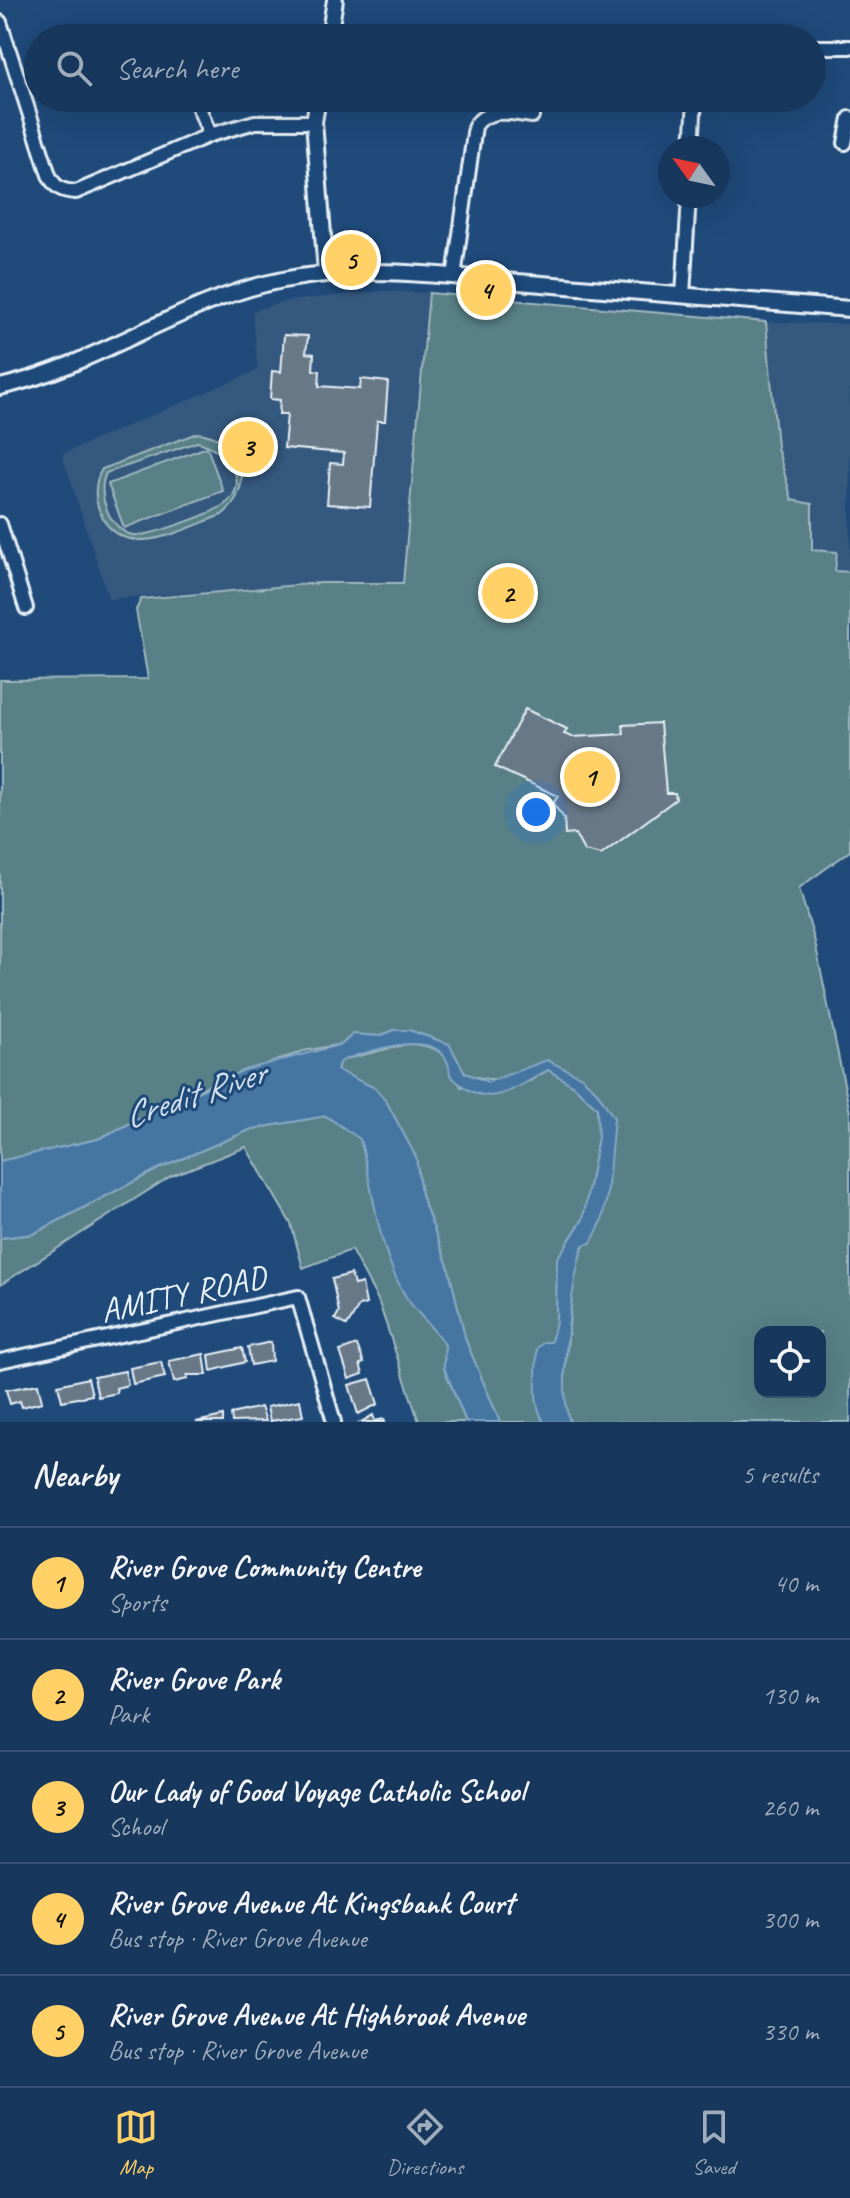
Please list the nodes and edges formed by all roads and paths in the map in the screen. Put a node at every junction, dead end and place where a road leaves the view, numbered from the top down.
1 (335, 0) edge
2 (0, 22) edge
3 (331, 24) edge
4 (826, 47) edge
5 (850, 47) edge
6 (24, 97) edge
7 (29, 112) edge
8 (201, 112) edge
9 (316, 112) edge
10 (694, 112) edge
11 (532, 116) dead end
12 (850, 118) edge
13 (314, 122) junction
14 (210, 135) junction
15 (693, 136) edge
16 (845, 143) dead end
17 (688, 208) edge
18 (326, 272) junction
19 (454, 277) junction
20 (683, 295) junction
21 (850, 309) edge
22 (0, 387) edge
23 (0, 524) edge
24 (26, 608) dead end
25 (0, 1361) edge
26 (334, 1422) edge

1 - 3 street
2 - 6 street
4 - 5 street
7 - 14 street
8 - 14 street
9 - 13 street
10 - 15 street
11 - 19 street
12 - 16 street
13 - 14 street
13 - 18 street
17 - 20 street
18 - 19 street
18 - 22 street
19 - 20 street
20 - 21 street
23 - 24 street
25 - 26 street, AMITY ROAD

